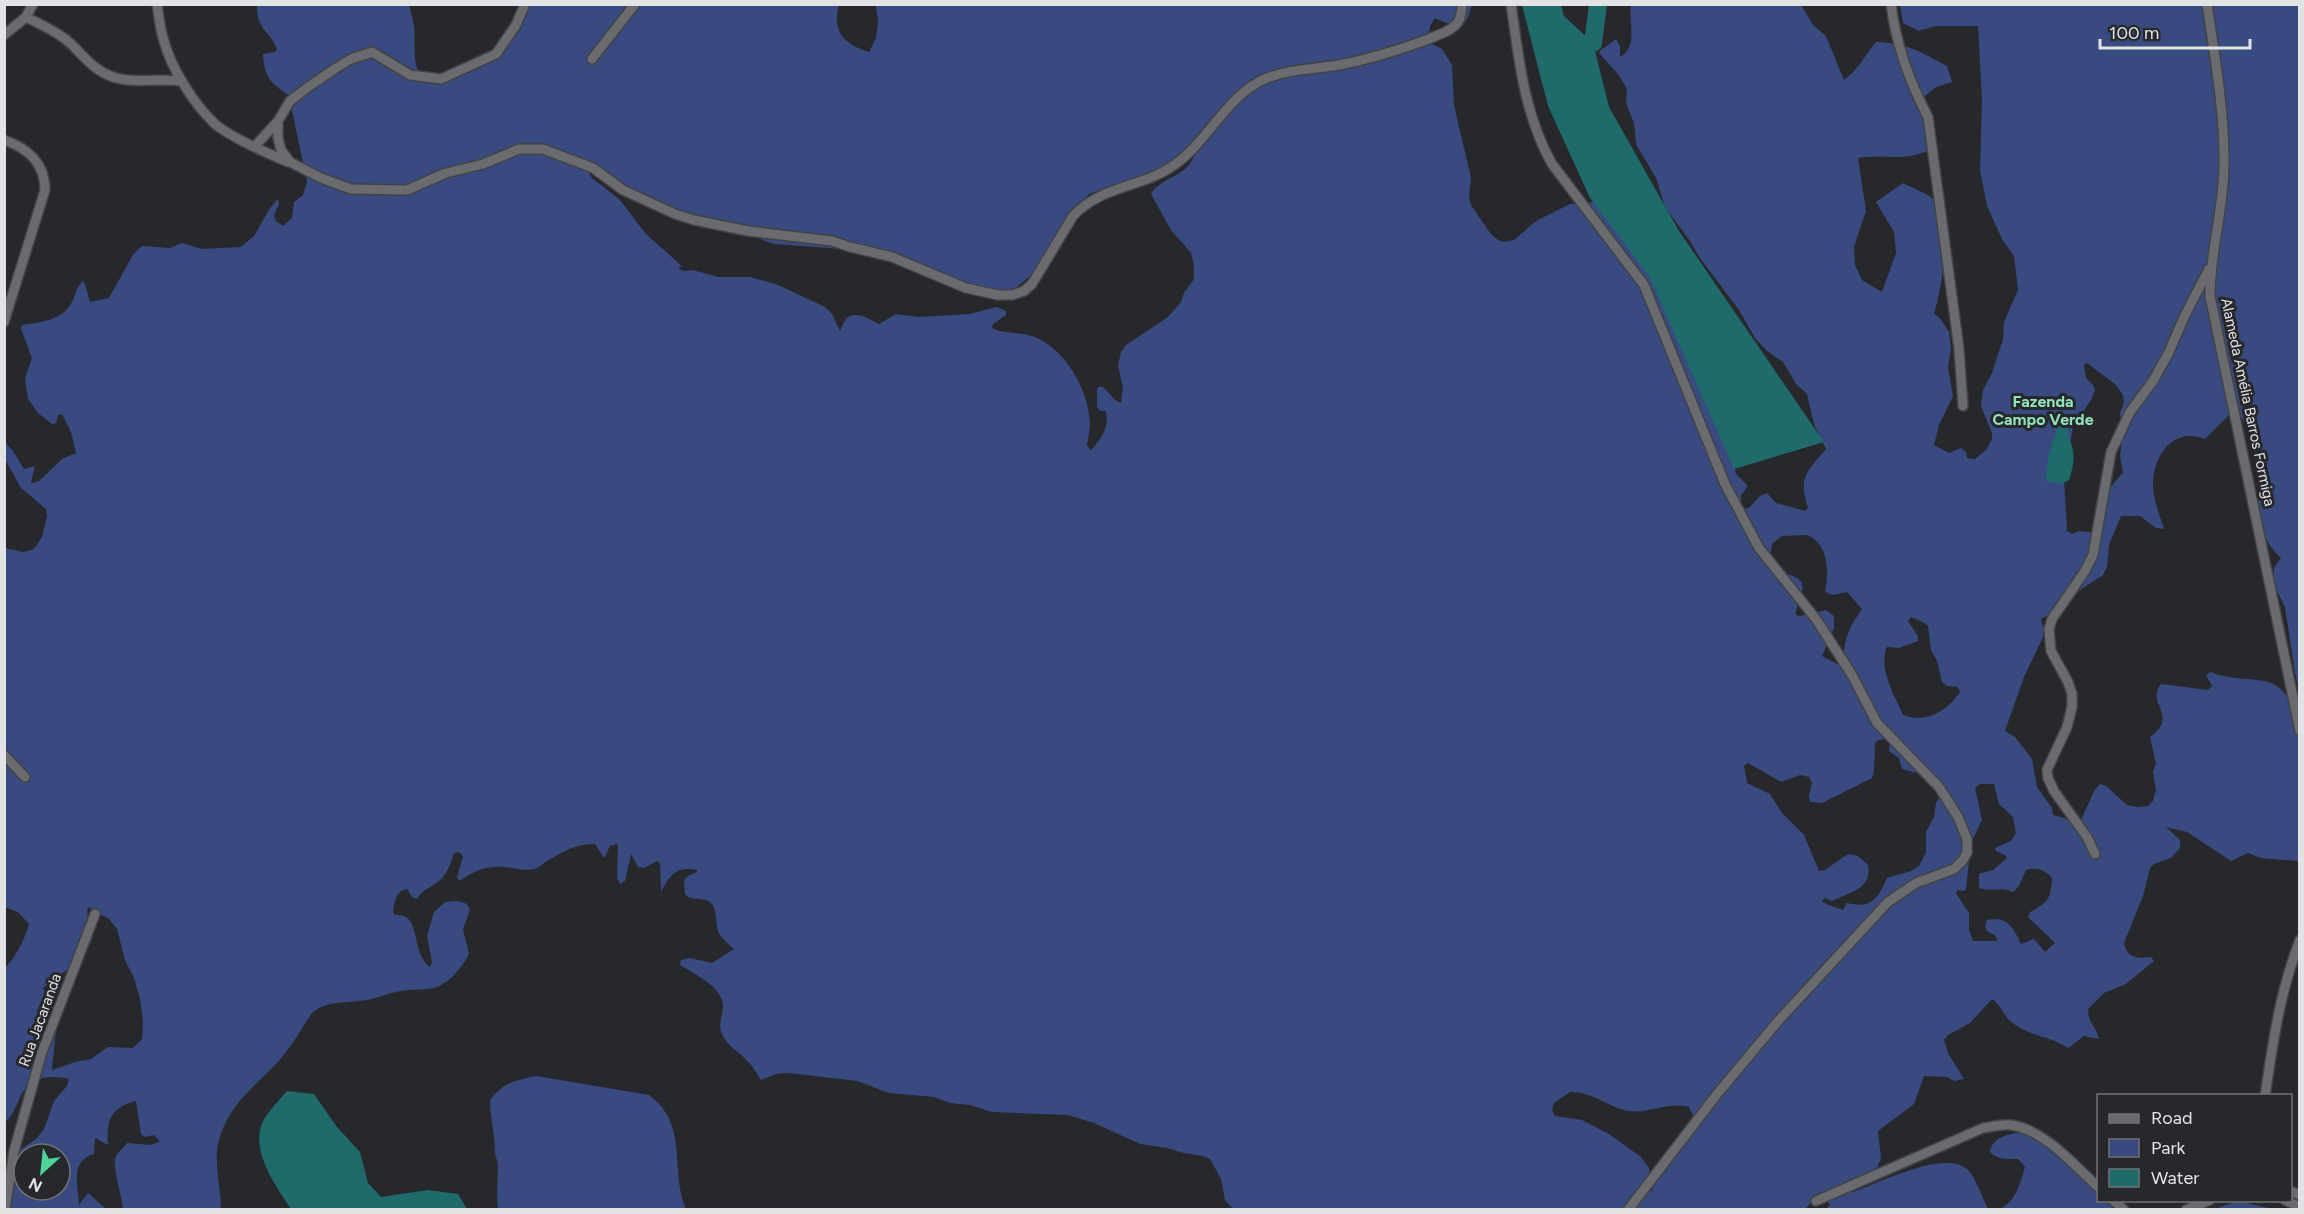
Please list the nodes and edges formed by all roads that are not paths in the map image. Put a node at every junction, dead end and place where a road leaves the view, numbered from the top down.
1 (33, 4) edge
2 (157, 4) edge
3 (525, 4) edge
4 (635, 4) edge
5 (1462, 4) edge
6 (1511, 4) edge
7 (1891, 4) edge
8 (2207, 4) edge
9 (26, 17) junction
10 (4, 35) edge
11 (592, 59) dead end
12 (182, 81) junction
13 (278, 122) junction
14 (4, 140) edge
15 (255, 146) junction
16 (290, 162) junction
17 (2210, 267) junction
18 (4, 322) edge
19 (1963, 406) dead end
20 (2300, 731) edge
21 (4, 755) edge
22 (25, 777) dead end
23 (2095, 854) dead end
24 (95, 914) dead end
25 (2300, 940) edge
26 (2265, 1094) edge
27 (2097, 1186) edge
28 (1816, 1201) dead end
29 (2205, 1202) edge
30 (5, 1209) edge
31 (1628, 1209) edge
32 (2186, 1209) edge

1 - 9 street
2 - 12 street
3 - 13 street
4 - 11 street
5 - 16 street
6 - 31 street
7 - 19 street
8 - 17 street, Alameda Amélia Barros Formiga
9 - 10 street
9 - 12 street
12 - 15 street
13 - 15 street
13 - 16 street
14 - 18 street
15 - 16 street
17 - 20 street, Alameda Amélia Barros Formiga
17 - 23 street
21 - 22 street
24 - 30 street, Rua Jacaranda
25 - 26 street
27 - 28 street
29 - 32 street

